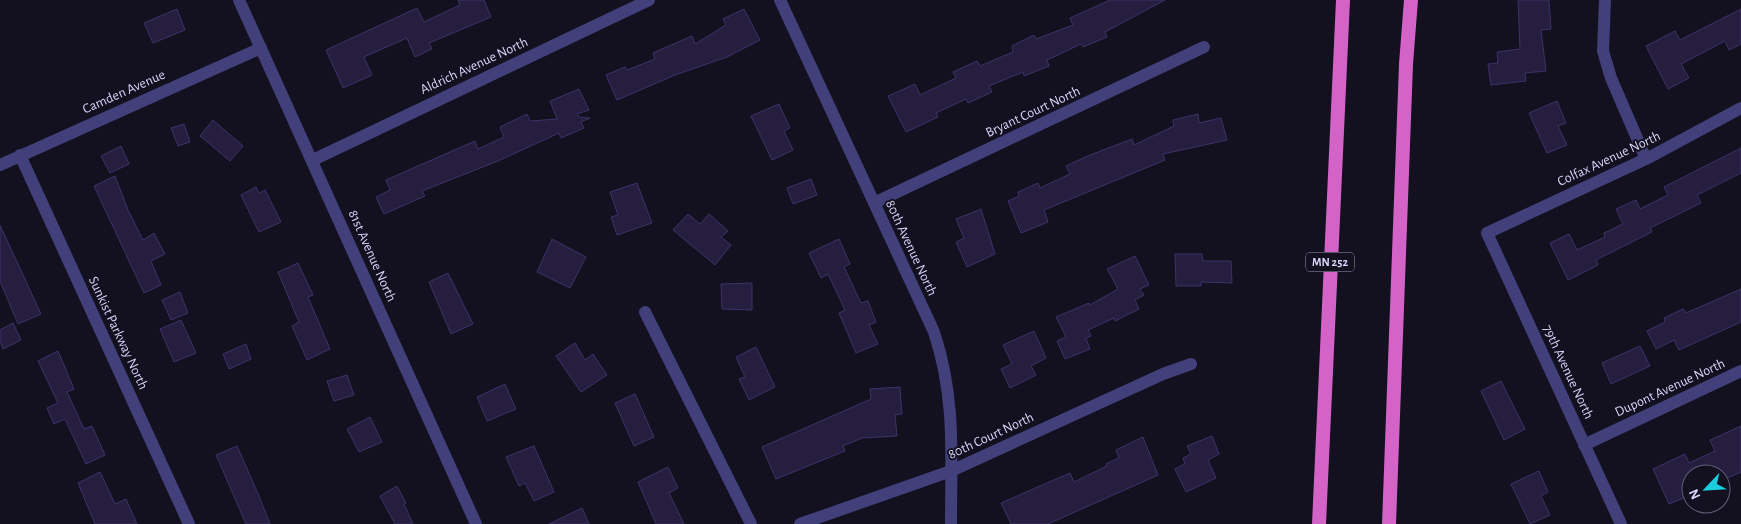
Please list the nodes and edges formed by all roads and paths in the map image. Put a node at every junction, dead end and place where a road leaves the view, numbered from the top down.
1 (239, 0) edge
2 (649, 0) edge
3 (780, 0) edge
4 (1343, 0) edge
5 (1411, 0) edge
6 (1605, 0) edge
7 (1204, 47) dead end
8 (261, 48) junction
9 (1741, 108) edge
10 (20, 155) junction
11 (1646, 159) junction
12 (313, 160) junction
13 (0, 165) edge
14 (874, 203) junction
15 (1487, 233) joint
16 (645, 312) dead end
17 (1192, 364) dead end
18 (1741, 371) edge
19 (1584, 445) junction
20 (951, 471) junction
21 (189, 524) edge
22 (476, 524) edge
23 (751, 524) edge
24 (800, 524) edge
25 (951, 524) edge
26 (1319, 524) edge
27 (1389, 524) edge
28 (1621, 524) edge

1 - 8 street, 81st Avenue North
2 - 12 street, Aldrich Avenue North
3 - 14 street, 80th Avenue North
4 - 26 highway, MN 252
5 - 27 highway
6 - 11 street
7 - 14 street, Bryant Court North
8 - 10 street, Camden Avenue
8 - 12 street, 81st Avenue North
9 - 11 street, Colfax Avenue North
10 - 13 street, Camden Avenue
10 - 21 street, Sunkist Parkway North
11 - 15 street, Colfax Avenue North
12 - 22 street, 81st Avenue North
14 - 20 street, 80th Avenue North
15 - 19 street, 79th Avenue North
16 - 23 street
17 - 20 street, 80th Court North
18 - 19 street, Dupont Avenue North
19 - 28 street, 79th Avenue North
20 - 24 street, 80th Court North
20 - 25 street, 80th Avenue North

